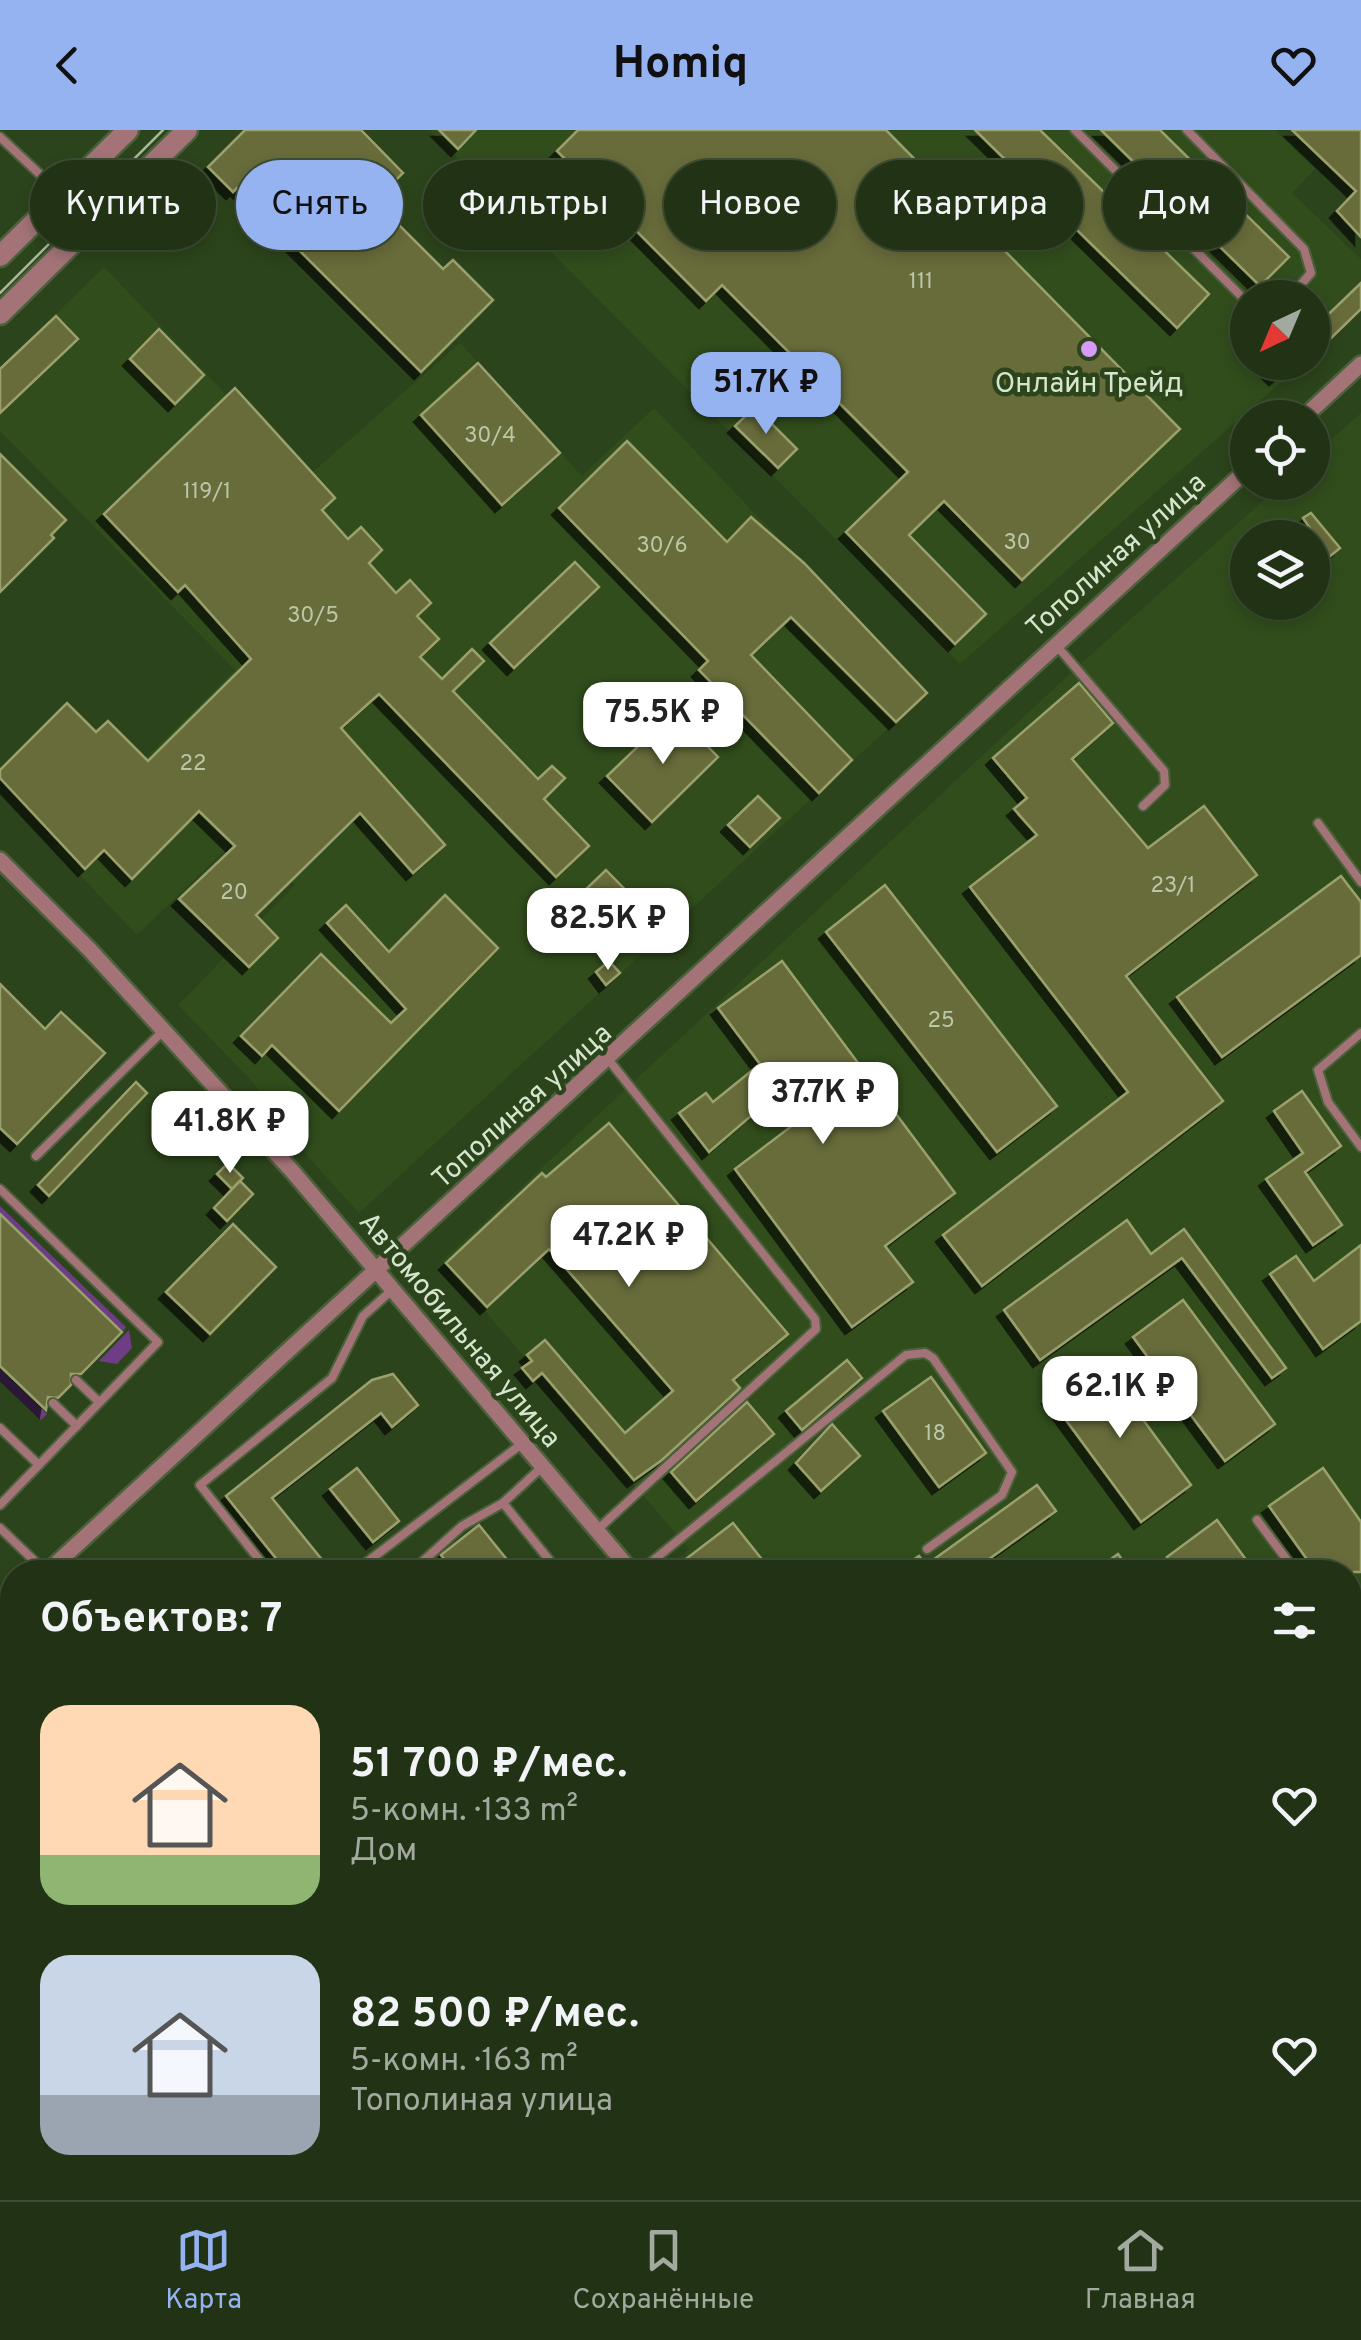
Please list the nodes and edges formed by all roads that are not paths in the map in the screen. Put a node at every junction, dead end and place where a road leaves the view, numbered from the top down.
1 (128, 130) edge
2 (187, 130) edge
3 (1075, 130) edge
4 (1187, 130) edge
5 (0, 137) edge
6 (98, 160) edge
7 (30, 165) edge
8 (30, 226) edge
9 (0, 256) edge
10 (1304, 280) edge
11 (1230, 285) edge
12 (0, 314) edge
13 (1361, 364) edge
14 (1322, 400) edge
15 (1230, 485) edge
16 (1054, 642) junction
17 (1144, 806) dead end
18 (1318, 823) dead end
19 (0, 860) edge
20 (1361, 882) edge
21 (164, 1030) junction
22 (1361, 1033) edge
23 (608, 1059) junction
24 (1361, 1147) edge
25 (36, 1156) dead end
26 (0, 1189) edge
27 (378, 1269) junction
28 (394, 1288) junction
29 (76, 1380) dead end
30 (100, 1402) junction
31 (54, 1403) dead end
32 (77, 1426) junction
33 (0, 1428) edge
34 (524, 1442) junction
35 (38, 1466) junction
36 (544, 1466) junction
37 (504, 1503) junction
38 (0, 1506) edge
39 (1258, 1520) dead end
40 (0, 1528) edge
41 (597, 1530) junction
42 (927, 1549) dead end
43 (34, 1560) edge
44 (60, 1560) edge
45 (259, 1560) edge
46 (370, 1560) edge
47 (424, 1560) edge
48 (549, 1560) edge
49 (625, 1560) edge
50 (651, 1560) edge
51 (1287, 1560) edge

1 - 6 street
2 - 12 street
3 - 11 lane
4 - 10 lane
5 - 7 lane
8 - 9 street
13 - 14 street
15 - 16 street, Тополиная улица
16 - 17 lane
16 - 23 street, Тополиная улица
18 - 20 lane
19 - 21 street, Автомобильная улица
21 - 25 lane
21 - 27 street, Автомобильная улица
22 - 24 lane
23 - 27 street, Тополиная улица
23 - 41 lane
26 - 30 lane
27 - 28 street, Автомобильная улица
27 - 44 street, Тополиная улица
28 - 34 street, Автомобильная улица
28 - 45 lane
29 - 30 lane
30 - 32 lane
31 - 32 lane
32 - 35 lane
33 - 35 lane
34 - 36 street, Автомобильная улица
34 - 46 lane
35 - 38 lane
36 - 37 lane
36 - 41 street, Автомобильная улица
37 - 47 lane
37 - 48 lane
39 - 51 lane
40 - 43 lane
41 - 49 street, Автомобильная улица
42 - 50 lane

